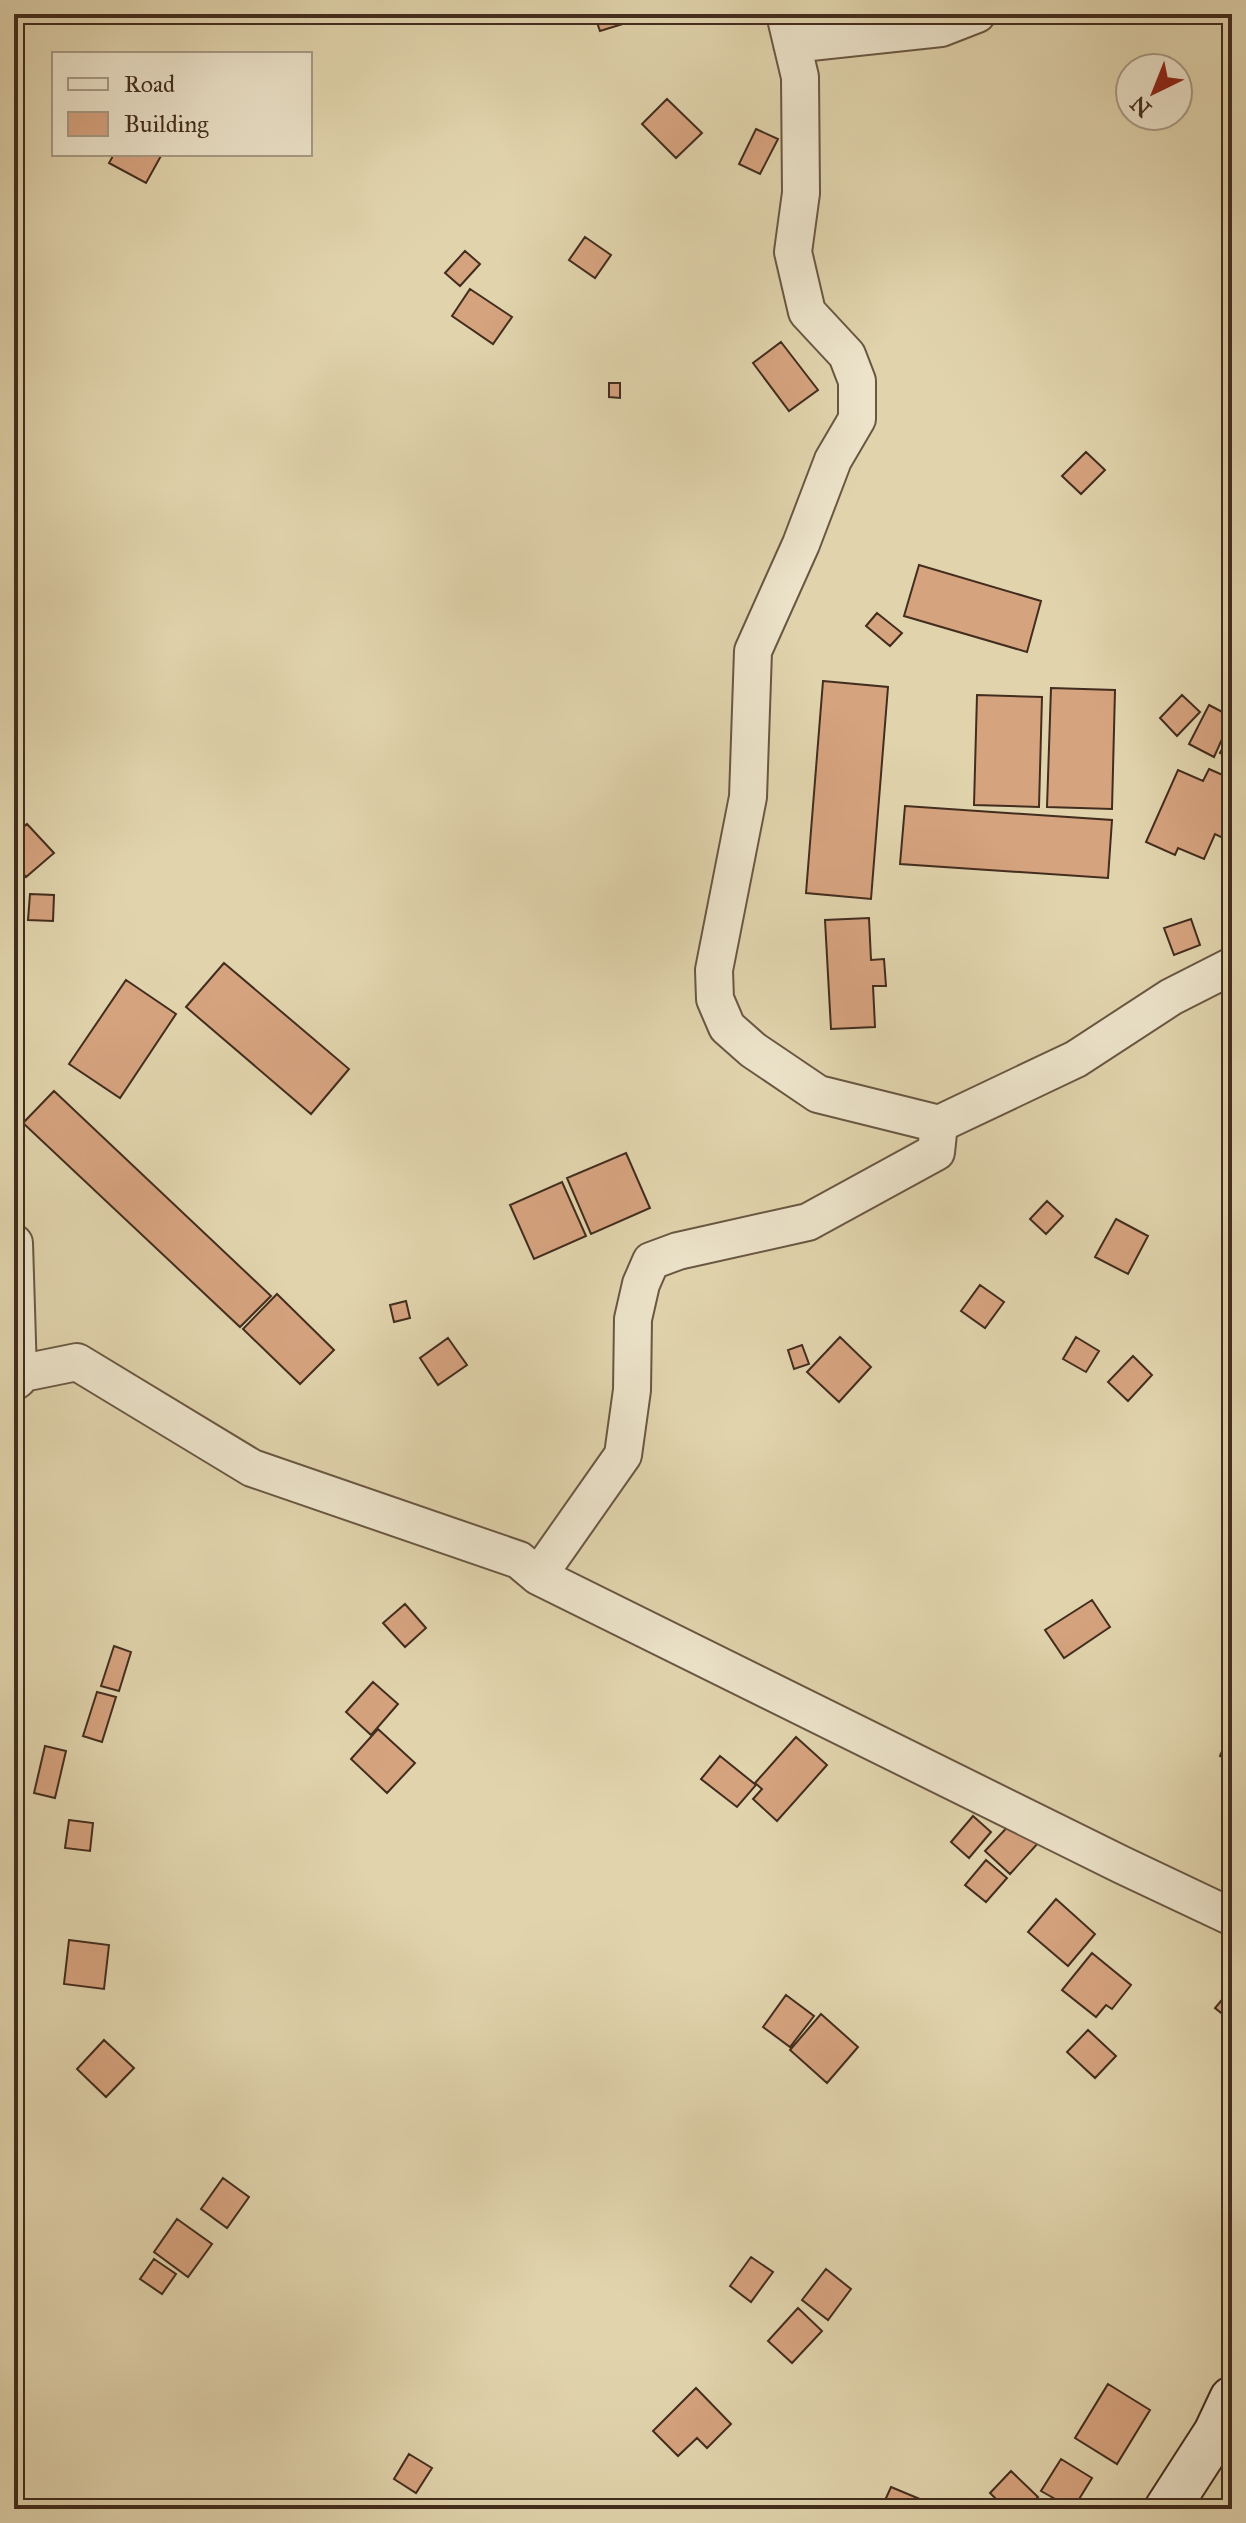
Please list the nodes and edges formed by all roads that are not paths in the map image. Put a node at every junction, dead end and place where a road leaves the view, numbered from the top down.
1 (977, 14) edge
2 (788, 29) edge
3 (1232, 966) edge
4 (939, 1124) junction
5 (14, 1243) edge
6 (16, 1378) edge
7 (538, 1576) junction
8 (1232, 1917) edge
9 (1232, 2399) edge
10 (1167, 2509) edge

1 - 2 street
2 - 4 street
3 - 4 street
4 - 7 street
5 - 6 street
6 - 7 street
7 - 8 street
9 - 10 street

